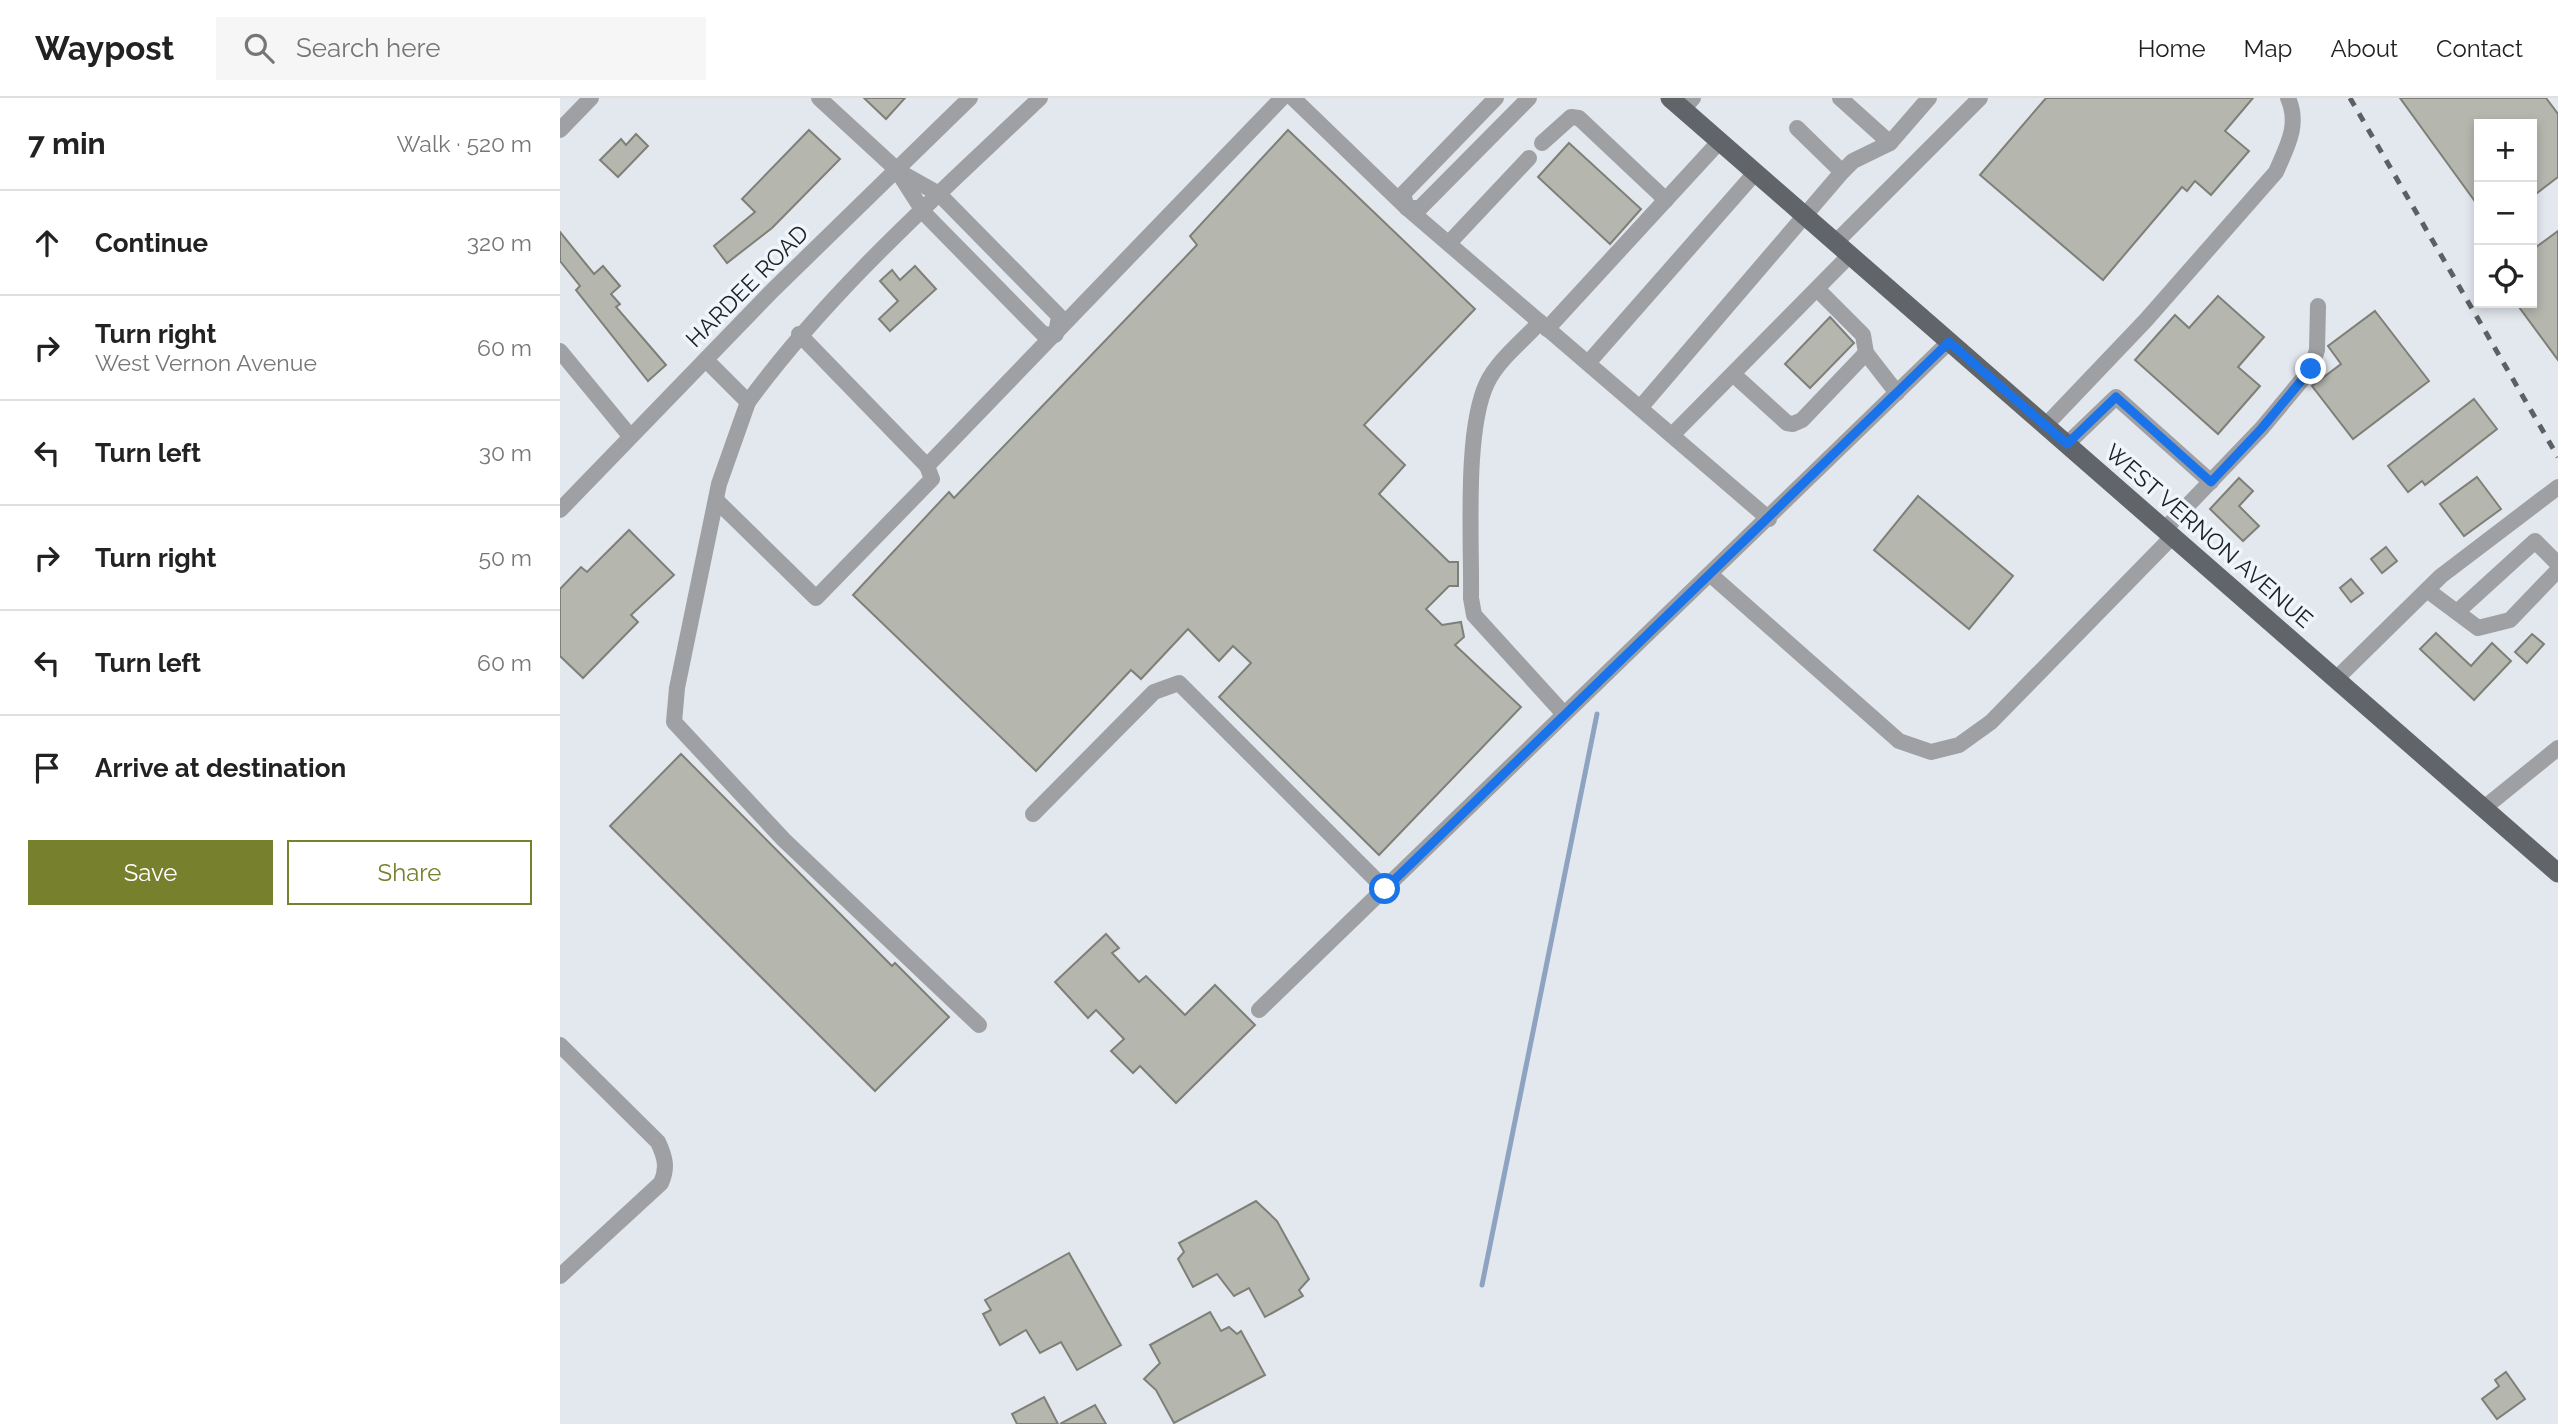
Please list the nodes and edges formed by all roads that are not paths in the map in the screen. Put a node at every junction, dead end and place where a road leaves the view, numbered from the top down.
1 (591, 98) edge
2 (819, 98) edge
3 (970, 98) edge
4 (1040, 98) edge
5 (1282, 98) edge
6 (1293, 98) edge
7 (1496, 98) edge
8 (1529, 98) edge
9 (1840, 98) edge
10 (1929, 98) edge
11 (1980, 98) edge
12 (2288, 98) edge
13 (1682, 102) edge
14 (1797, 128) dead end
15 (560, 130) edge
16 (1720, 142) junction
17 (1542, 143) dead end
18 (1889, 143) junction
19 (1529, 158) dead end
20 (896, 169) junction
21 (1842, 172) junction
22 (1755, 173) junction
23 (939, 194) junction
24 (1666, 200) junction
25 (1407, 208) junction
26 (922, 209) junction
27 (1803, 215) junction
28 (1448, 243) junction
29 (1842, 250) junction
30 (1817, 289) junction
31 (2318, 306) dead end
32 (1544, 325) junction
33 (799, 334) junction
34 (1055, 335) junction
35 (1949, 342) junction
36 (560, 351) edge
37 (1866, 353) junction
38 (706, 360) junction
39 (1588, 363) junction
40 (1733, 374) junction
41 (1897, 393) junction
42 (748, 402) junction
43 (1640, 408) junction
44 (2045, 426) junction
45 (1672, 435) junction
46 (630, 436) junction
47 (2067, 444) junction
48 (927, 466) junction
49 (2211, 482) junction
50 (2558, 487) edge
51 (716, 500) junction
52 (560, 510) edge
53 (1769, 519) junction
54 (2169, 533) junction
55 (2558, 564) edge
56 (2558, 570) edge
57 (1711, 575) junction
58 (2427, 590) junction
59 (2457, 612) junction
60 (2336, 679) junction
61 (1564, 714) junction
62 (2558, 748) edge
63 (2484, 808) junction
64 (1033, 814) dead end
65 (2558, 873) edge
66 (1385, 889) junction
67 (1259, 1010) dead end
68 (979, 1026) dead end
69 (560, 1045) edge
70 (560, 1276) edge

1 - 15 street
2 - 20 street
3 - 20 street, HARDEE ROAD
4 - 23 street
5 - 34 street
6 - 25 street
7 - 25 street
8 - 25 street
9 - 18 street
10 - 18 street
11 - 29 street
12 - 44 street
13 - 16 main road, WEST VERNON AVENUE
14 - 21 street
16 - 22 main road, WEST VERNON AVENUE
16 - 24 street
17 - 24 street
18 - 21 street
19 - 28 street
20 - 23 street
20 - 26 street
20 - 38 street, HARDEE ROAD
21 - 27 street
22 - 27 main road, WEST VERNON AVENUE
22 - 39 street
23 - 26 street
23 - 34 street
24 - 32 street
25 - 28 street
26 - 33 street
26 - 34 street
27 - 29 main road, WEST VERNON AVENUE
27 - 43 street
28 - 32 street
29 - 30 street
29 - 35 main road, WEST VERNON AVENUE
30 - 37 street
30 - 40 street
31 - 49 street
32 - 39 street
32 - 61 street
33 - 42 street
33 - 48 street
34 - 48 street
35 - 41 street
35 - 44 main road, WEST VERNON AVENUE
36 - 46 street
37 - 40 street
37 - 41 street
38 - 42 street
38 - 46 street, HARDEE ROAD
39 - 43 street
40 - 45 street
41 - 53 street
42 - 51 street
43 - 45 street
44 - 47 main road, WEST VERNON AVENUE
45 - 53 street
46 - 52 street, HARDEE ROAD
47 - 49 street
47 - 54 main road, WEST VERNON AVENUE
48 - 51 street
49 - 54 street
50 - 58 street
51 - 68 street
53 - 57 street
54 - 57 street
54 - 60 main road, WEST VERNON AVENUE
55 - 59 street
56 - 59 street
57 - 61 street
58 - 59 street
58 - 60 street
60 - 63 main road, WEST VERNON AVENUE
61 - 66 street
62 - 63 street
63 - 65 main road, WEST VERNON AVENUE
64 - 66 street
66 - 67 street
69 - 70 street

